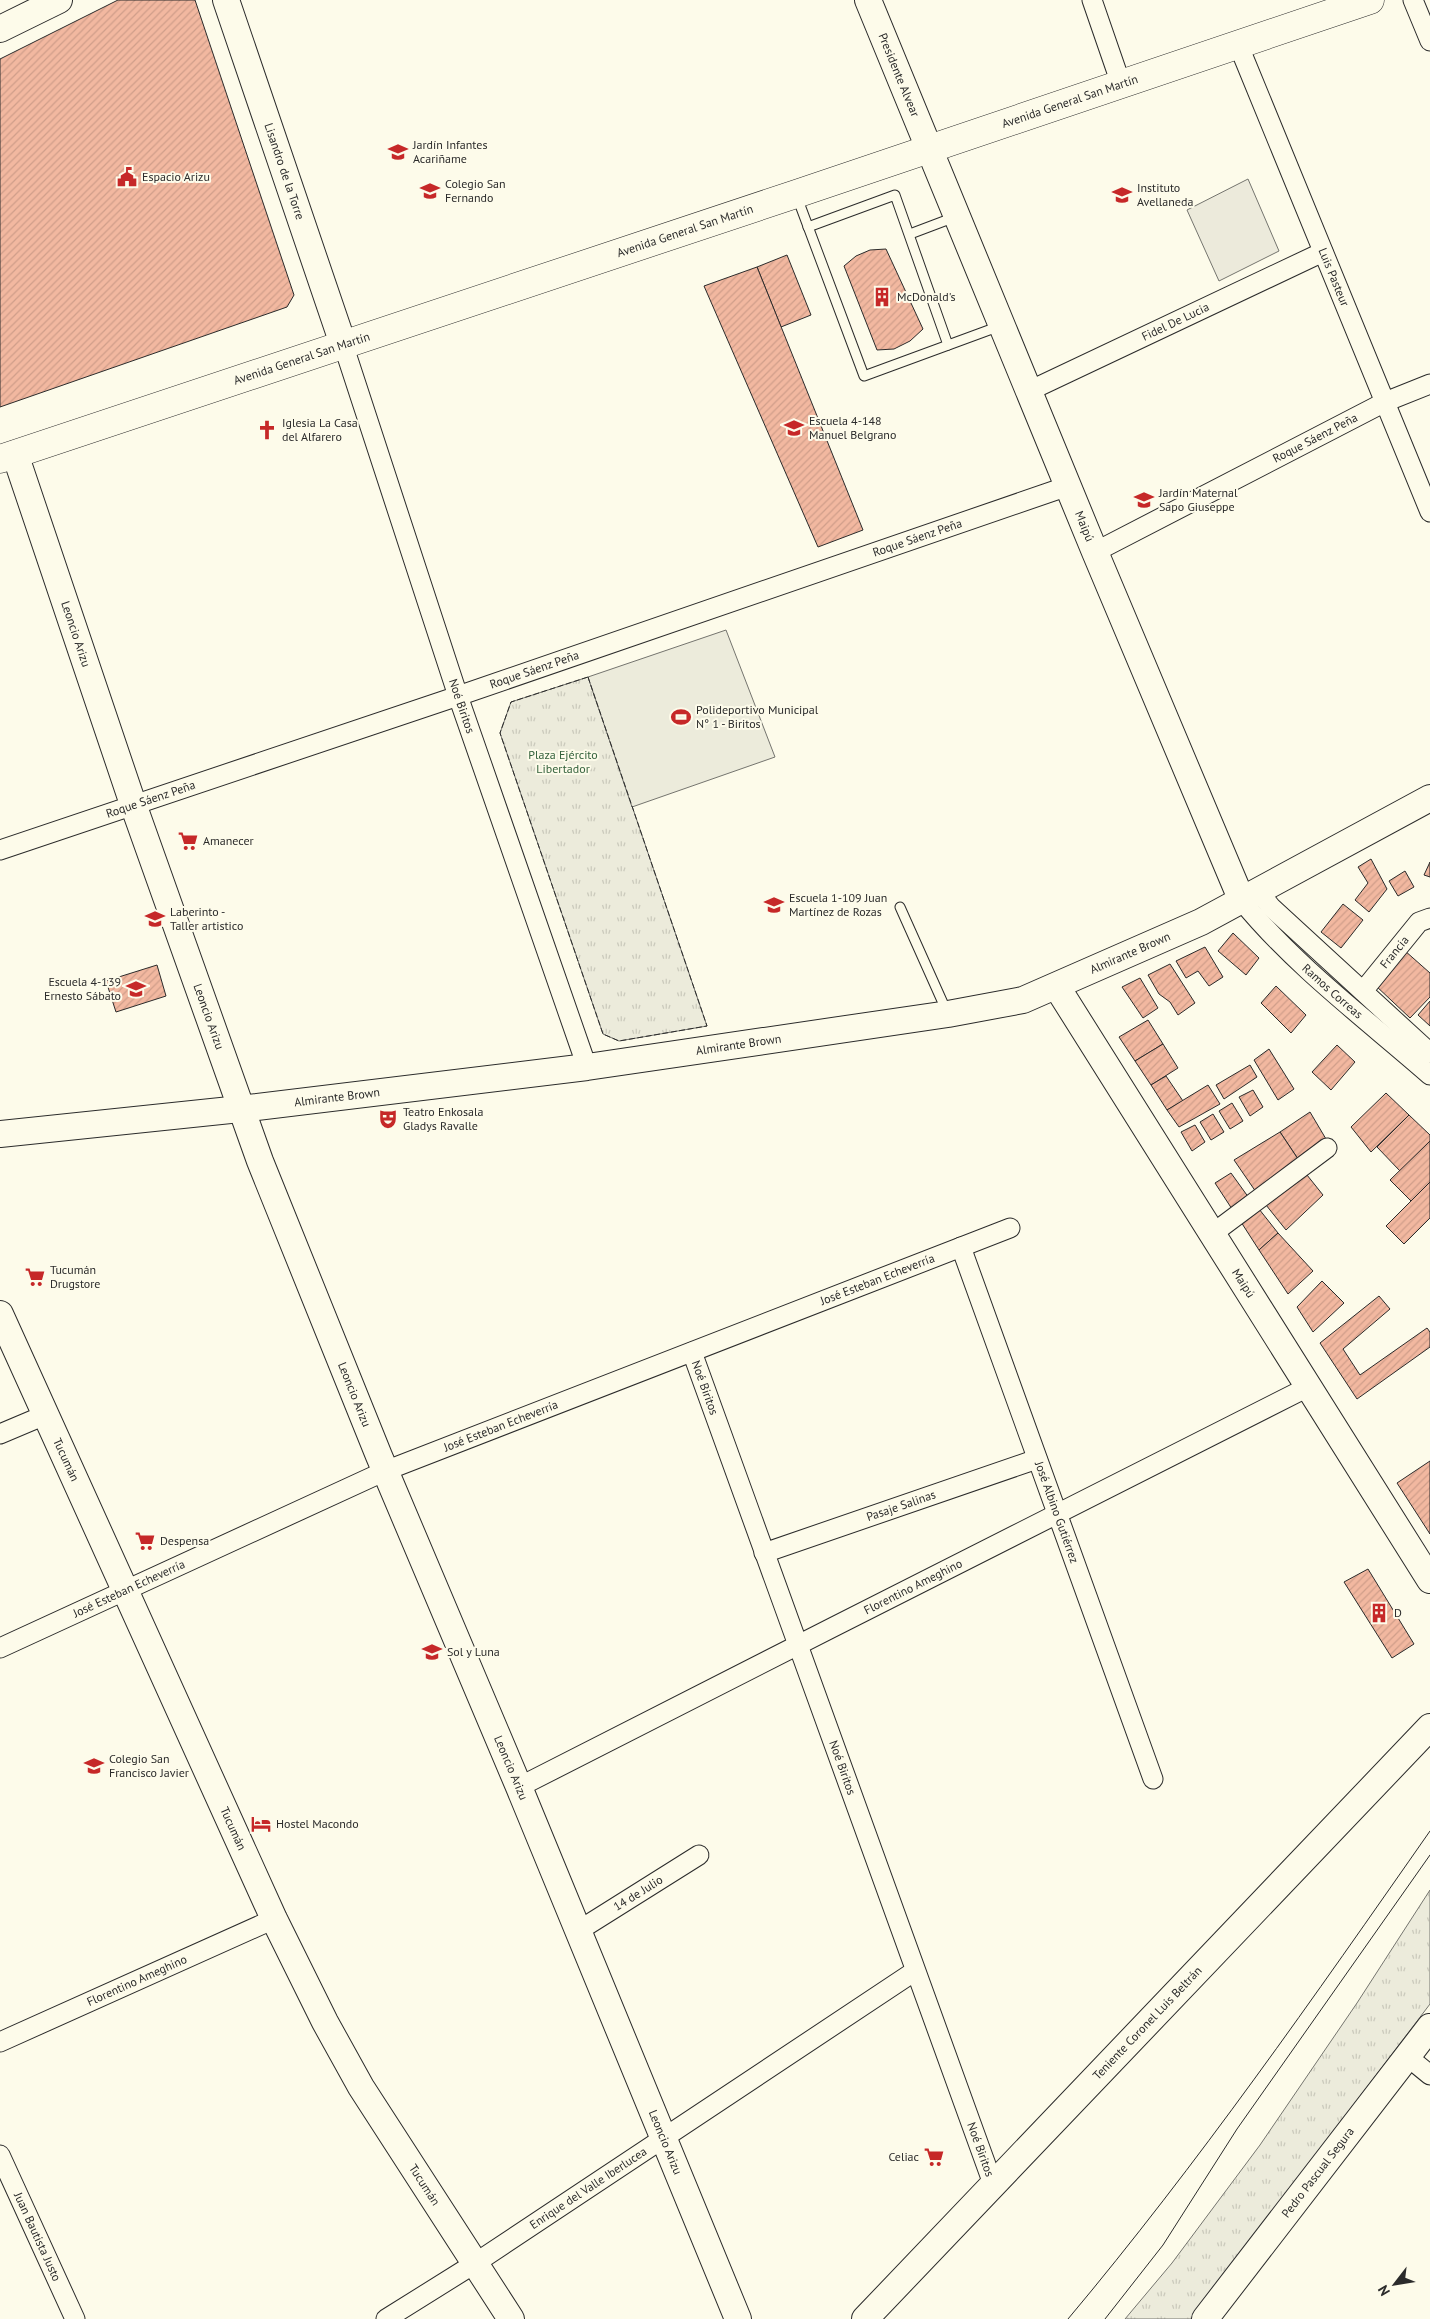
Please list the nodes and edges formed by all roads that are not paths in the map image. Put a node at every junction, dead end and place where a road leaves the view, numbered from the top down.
1 (58, 0) edge
2 (226, 0) edge
3 (868, 0) edge
4 (1092, 0) edge
5 (1370, 0) edge
6 (1413, 0) edge
7 (1316, 9) edge
8 (0, 29) edge
9 (1430, 41) edge
10 (1238, 44) junction
11 (1120, 84) junction
12 (930, 149) junction
13 (796, 194) junction
14 (958, 216) junction
15 (808, 227) junction
16 (910, 234) junction
17 (1323, 252) junction
18 (1002, 325) junction
19 (343, 344) junction
20 (948, 345) junction
21 (1430, 384) edge
22 (1029, 390) junction
23 (1385, 402) junction
24 (8, 456) edge
25 (1068, 486) junction
26 (1430, 512) edge
27 (1095, 552) junction
28 (458, 696) junction
29 (1430, 798) edge
30 (133, 804) junction
31 (0, 850) edge
32 (1251, 896) junction
33 (900, 907) dead end
34 (1430, 918) edge
35 (1057, 987) junction
36 (1363, 991) junction
37 (948, 1014) junction
38 (1430, 1053) edge
39 (587, 1066) junction
40 (1430, 1075) edge
41 (240, 1109) junction
42 (0, 1134) edge
43 (1327, 1148) dead end
44 (1010, 1228) dead end
45 (1212, 1234) junction
46 (961, 1247) junction
47 (0, 1314) edge
48 (692, 1352) junction
49 (1308, 1387) junction
50 (44, 1415) junction
51 (0, 1434) edge
52 (1038, 1459) junction
53 (385, 1471) junction
54 (1058, 1515) junction
55 (764, 1553) junction
56 (1430, 1580) edge
57 (125, 1590) junction
58 (797, 1644) junction
59 (0, 1648) edge
60 (1430, 1727) edge
61 (1153, 1780) dead end
62 (519, 1787) junction
63 (699, 1854) dead end
64 (274, 1919) junction
65 (578, 1931) junction
66 (915, 1971) junction
67 (1430, 2027) edge
68 (0, 2042) edge
69 (1408, 2056) junction
70 (1430, 2075) edge
71 (663, 2139) junction
72 (0, 2155) edge
73 (994, 2184) junction
74 (474, 2264) junction
75 (74, 2319) edge
76 (386, 2319) edge
77 (511, 2319) edge
78 (738, 2319) edge
79 (865, 2319) edge
80 (1205, 2319) edge

1 - 8 street
2 - 19 street, Lisandro de la Torre
3 - 12 street, Presidente Alvear
4 - 11 street
5 - 7 main road, Avenida General San Martín
6 - 9 street
7 - 10 main road, Avenida General San Martín
10 - 11 main road, Avenida General San Martín
10 - 17 street, Luis Pasteur
11 - 12 main road, Avenida General San Martín
12 - 13 main road, Avenida General San Martín
12 - 14 street, Maipú
13 - 15 lane
13 - 19 main road, Avenida General San Martín
14 - 16 lane
14 - 18 street, Maipú
15 - 16 lane
15 - 20 lane
16 - 20 lane
17 - 22 street, Fidel De Lucia
17 - 23 street, Luis Pasteur
18 - 20 lane
18 - 22 street, Maipú
19 - 24 main road, Avenida General San Martín
19 - 28 street, Noé Biritos
21 - 23 street, Roque Sáenz Peña
22 - 25 street, Maipú
23 - 26 street, Luis Pasteur
23 - 27 street, Roque Sáenz Peña
24 - 30 street, Leoncio Arizu
25 - 27 street, Maipú
25 - 28 street, Roque Sáenz Peña
27 - 32 street, Maipú
28 - 30 street, Roque Sáenz Peña
28 - 39 street, Noé Biritos
29 - 32 street, Almirante Brown
30 - 31 street, Roque Sáenz Peña
30 - 41 street, Leoncio Arizu
32 - 35 street, Almirante Brown
32 - 36 street, Ramos Correas
32 - 40 street, Ramos Correas
33 - 37 lane
34 - 36 street, Francia
35 - 37 street, Almirante Brown
35 - 45 street, Maipú
36 - 38 street, Ramos Correas
37 - 39 street, Almirante Brown
39 - 41 street, Almirante Brown
41 - 42 street, Almirante Brown
41 - 53 street, Leoncio Arizu
43 - 45 street
44 - 46 street, José Esteban Echeverría
45 - 49 street, Maipú
46 - 48 street, José Esteban Echeverría
46 - 52 street, José Albino Gutiérrez
47 - 50 street, Tucumán
48 - 53 street, José Esteban Echeverría
48 - 55 street, Noé Biritos
49 - 54 street, Florentino Ameghino
49 - 56 street, Maipú
50 - 51 street
50 - 57 street, Tucumán
52 - 54 street, José Albino Gutiérrez
52 - 55 street, Pasaje Salinas
53 - 57 street, José Esteban Echeverría
53 - 62 street, Leoncio Arizu
54 - 58 street, Florentino Ameghino
54 - 61 street, José Albino Gutiérrez
55 - 58 street, Noé Biritos
57 - 59 street, José Esteban Echeverría
57 - 64 street, Tucumán
58 - 62 street, Florentino Ameghino
58 - 66 street, Noé Biritos
60 - 73 street, Teniente Coronel Luis Beltrán
62 - 65 street, Leoncio Arizu
63 - 65 street, 14 de Julio
64 - 68 street, Florentino Ameghino
64 - 74 street, Tucumán
65 - 71 street, Leoncio Arizu
66 - 71 street, Enrique del Valle Iberlucea
66 - 73 street, Noé Biritos
67 - 69 street, Pedro Pascual Segura
69 - 70 street
69 - 80 street, Pedro Pascual Segura
71 - 74 street, Enrique del Valle Iberlucea
71 - 78 street, Leoncio Arizu
72 - 75 street, Juan Bautista Justo
73 - 79 street, Teniente Coronel Luis Beltrán
74 - 76 street, Enrique del Valle Iberlucea
74 - 77 street, Tucumán

